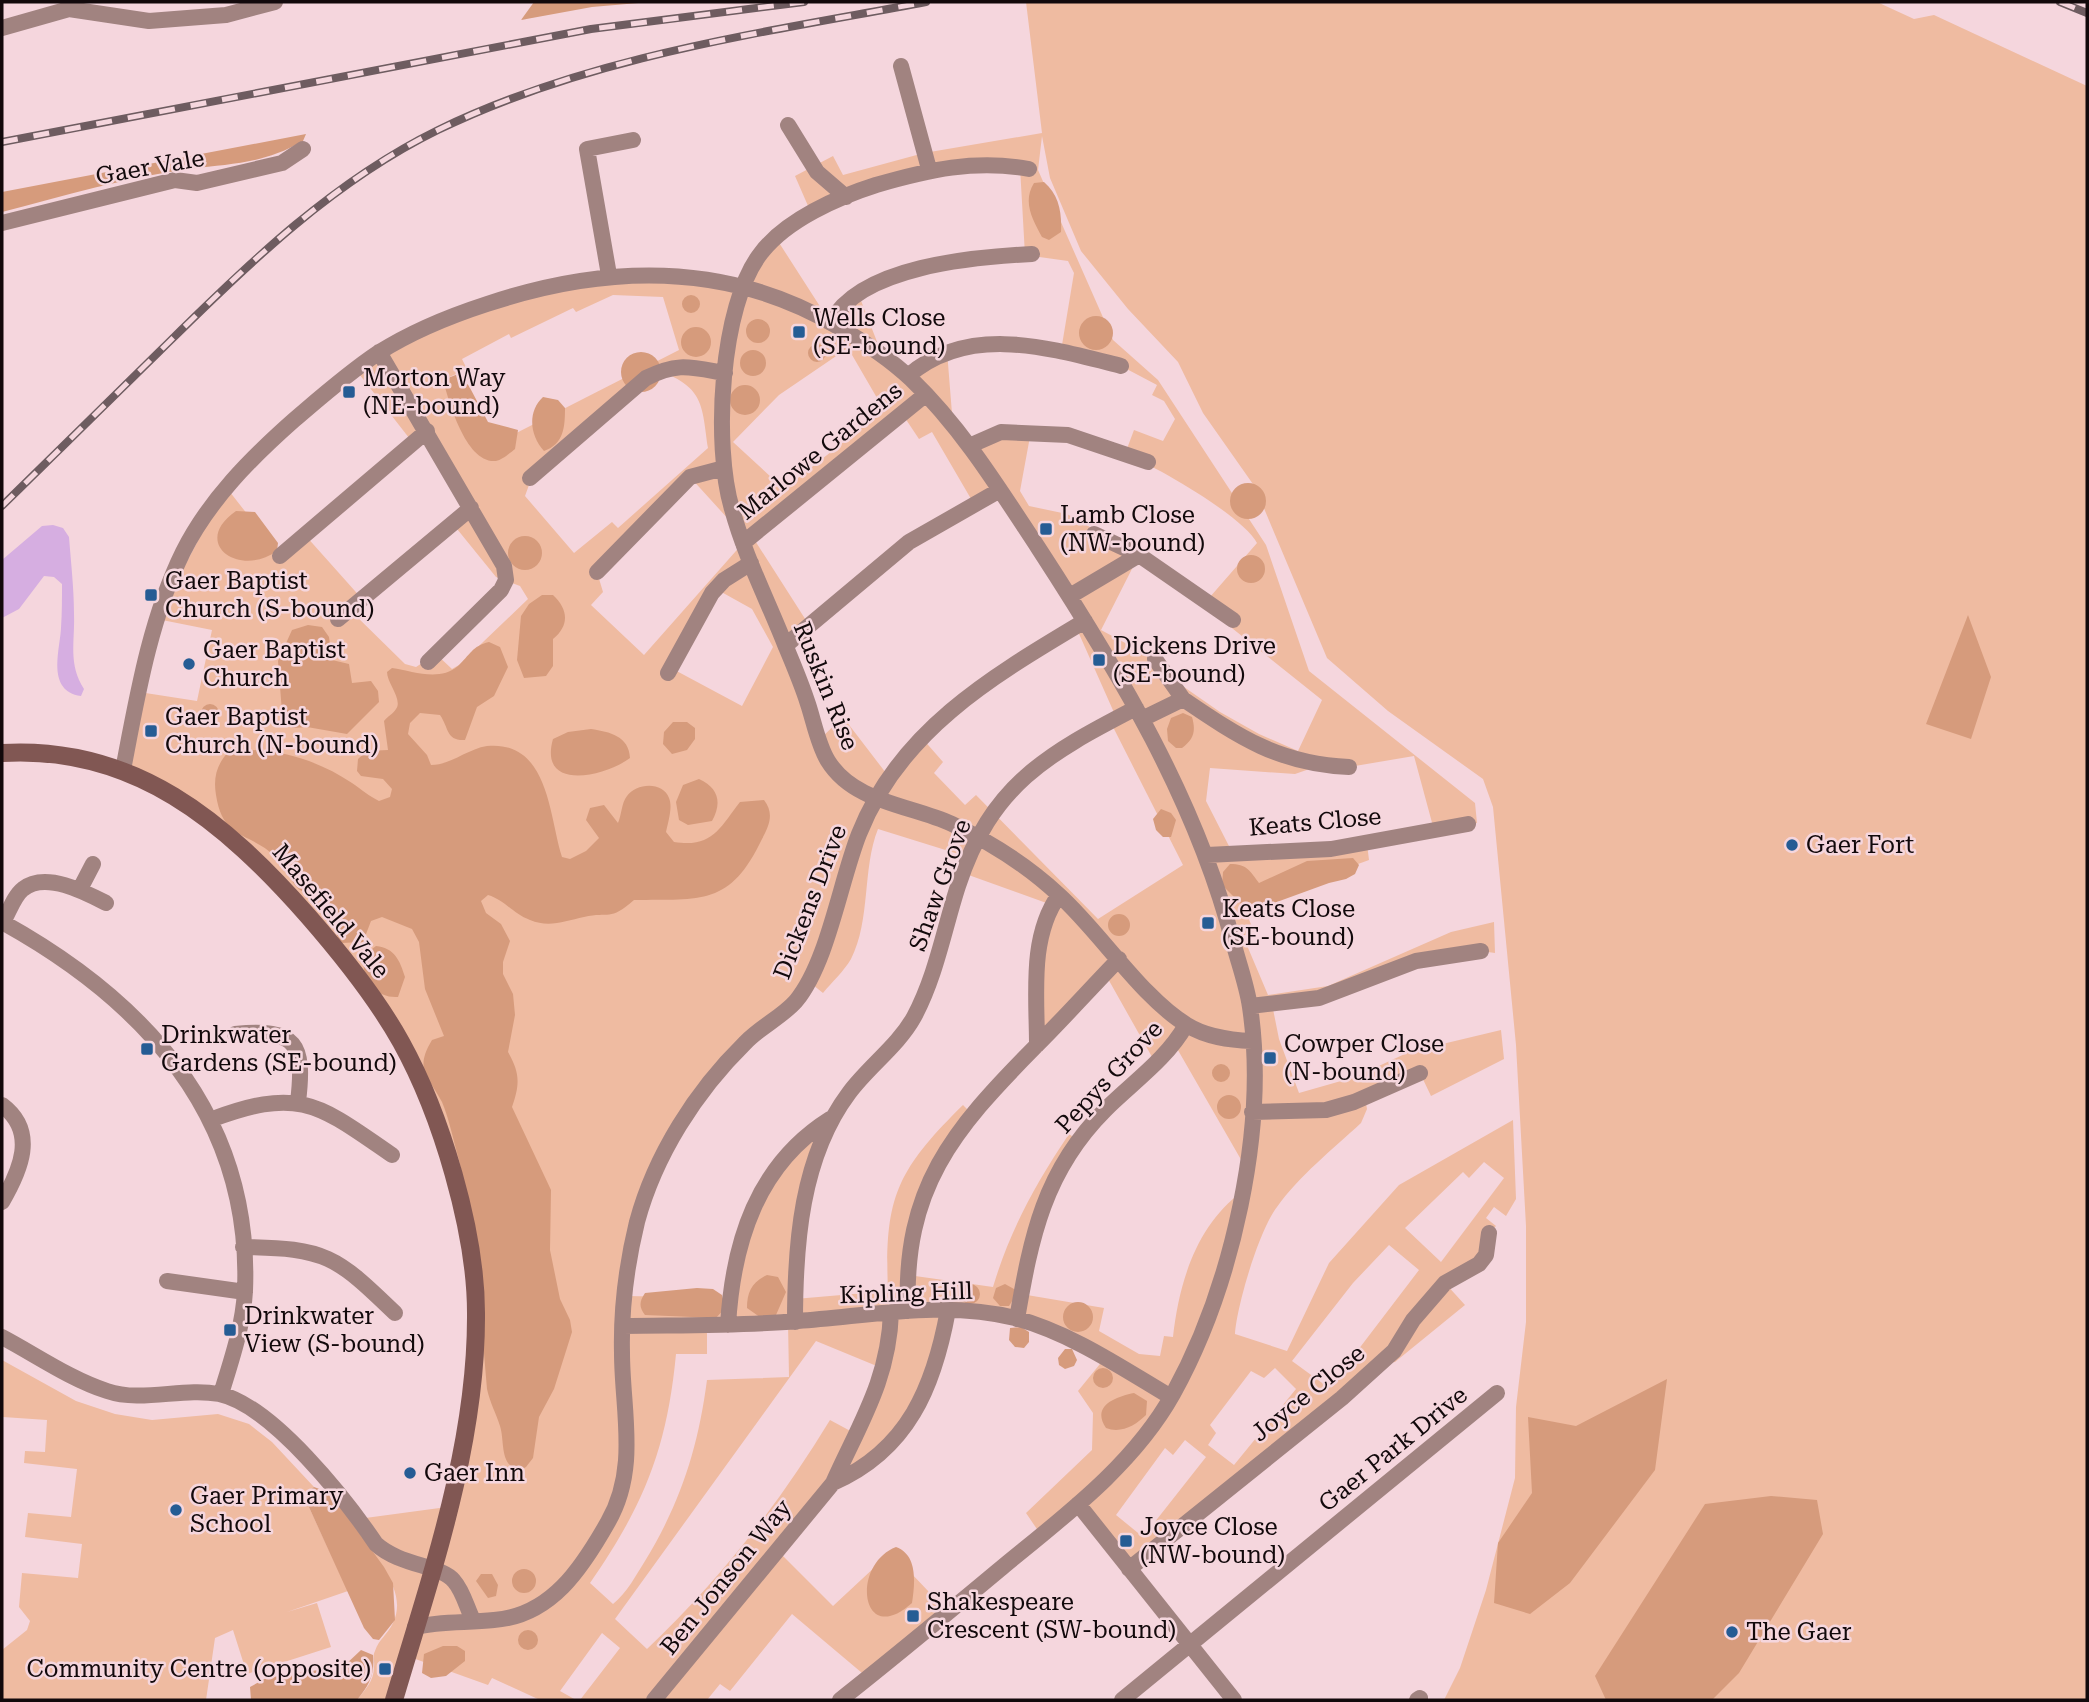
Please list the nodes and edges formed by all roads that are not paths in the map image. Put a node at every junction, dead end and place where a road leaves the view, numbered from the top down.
1 (275, 2) edge
2 (2, 28) edge
3 (901, 66) dead end
4 (788, 125) dead end
5 (634, 140) dead end
6 (303, 149) dead end
7 (929, 169) junction
8 (1029, 169) dead end
9 (846, 197) junction
10 (2, 223) edge
11 (1032, 254) dead end
12 (609, 275) junction
13 (742, 288) junction
14 (831, 322) junction
15 (379, 352) junction
16 (1121, 366) dead end
17 (725, 373) junction
18 (908, 376) junction
19 (925, 395) junction
20 (427, 431) junction
21 (969, 446) junction
22 (1148, 462) dead end
23 (724, 468) junction
24 (530, 478) dead end
25 (1000, 490) junction
26 (471, 508) junction
27 (1094, 534) dead end
28 (743, 543) junction
29 (1139, 555) junction
30 (280, 556) dead end
31 (751, 564) junction
32 (597, 572) dead end
33 (1070, 596) junction
34 (338, 619) dead end
35 (1233, 620) dead end
36 (1085, 621) junction
37 (786, 645) junction
38 (1155, 659) dead end
39 (428, 662) dead end
40 (668, 673) dead end
41 (1183, 699) junction
42 (1139, 714) junction
43 (2, 753) edge
44 (1349, 767) dead end
45 (123, 770) junction
46 (877, 798) junction
47 (1468, 824) dead end
48 (976, 836) junction
49 (1207, 855) junction
50 (93, 864) dead end
51 (80, 889) junction
52 (1059, 895) junction
53 (106, 903) dead end
54 (3, 922) edge
55 (1481, 951) dead end
56 (1119, 959) junction
57 (1250, 1006) junction
58 (1186, 1025) junction
59 (235, 1034) dead end
60 (1252, 1041) junction
61 (1037, 1045) junction
62 (1420, 1073) dead end
63 (298, 1101) junction
64 (2, 1104) edge
65 (1252, 1112) junction
66 (830, 1119) junction
67 (210, 1120) junction
68 (392, 1155) dead end
69 (2, 1202) edge
70 (1489, 1233) dead end
71 (243, 1247) junction
72 (167, 1281) dead end
73 (245, 1292) junction
74 (948, 1310) junction
75 (908, 1311) junction
76 (891, 1312) junction
77 (395, 1313) dead end
78 (1017, 1319) junction
79 (795, 1322) junction
80 (728, 1325) junction
81 (623, 1326) junction
82 (2, 1337) edge
83 (1497, 1393) dead end
84 (221, 1395) junction
85 (1171, 1397) junction
86 (833, 1483) junction
87 (1078, 1504) junction
88 (431, 1569) junction
89 (1129, 1569) junction
90 (472, 1620) junction
91 (415, 1627) junction
92 (1191, 1644) junction
93 (394, 1700) edge
94 (654, 1700) edge
95 (840, 1700) edge
96 (1122, 1700) edge
97 (1234, 1700) edge

1 - 2 street
3 - 7 street
4 - 9 street
5 - 12 street
6 - 10 street, Gaer Vale
7 - 8 street, Ruskin Rise
7 - 9 street, Ruskin Rise
9 - 13 street, Ruskin Rise
11 - 14 street
12 - 13 street
12 - 15 street
13 - 14 street
13 - 17 street, Ruskin Rise
14 - 18 street
15 - 20 street
15 - 45 street
16 - 18 street
17 - 23 street, Ruskin Rise
17 - 24 street
18 - 19 street
19 - 21 street
19 - 28 street, Marlowe Gardens
20 - 26 street
20 - 30 street
21 - 22 street
21 - 25 street
23 - 28 street, Ruskin Rise
23 - 32 street
25 - 33 street
25 - 37 street
26 - 34 street
26 - 39 street
27 - 29 street
28 - 31 street, Ruskin Rise
29 - 33 street
29 - 35 street
31 - 37 street, Ruskin Rise
31 - 40 street
33 - 36 street
36 - 42 street
36 - 46 street, Dickens Drive
37 - 46 street, Ruskin Rise
38 - 41 street
41 - 42 street, Shaw Grove
41 - 44 street
42 - 48 street, Shaw Grove
42 - 49 street
43 - 45 street, Masefield Vale
45 - 88 street, Masefield Vale
46 - 48 street, Ruskin Rise
46 - 81 street, Dickens Drive
47 - 49 street, Keats Close
48 - 52 street, Ruskin Rise
48 - 66 street, Shaw Grove
49 - 57 street
50 - 51 street
51 - 53 street
51 - 54 street
52 - 56 street, Ruskin Rise
52 - 61 street
54 - 67 street
55 - 57 street
56 - 58 street, Ruskin Rise
56 - 61 street
57 - 60 street
58 - 60 street, Ruskin Rise
58 - 78 street, Pepys Grove
59 - 63 street
60 - 65 street
61 - 75 street
62 - 65 street
63 - 67 street
63 - 68 street
64 - 69 street
65 - 85 street
66 - 79 street, Shaw Grove
66 - 80 street, Shaw Grove
67 - 71 street
70 - 89 street, Joyce Close
71 - 73 street
71 - 77 street
72 - 73 street
73 - 84 street
74 - 75 street, Kipling Hill
74 - 78 street, Kipling Hill
74 - 86 street, Ben Jonson Way
75 - 76 street, Kipling Hill
76 - 79 street, Kipling Hill
76 - 86 street, Ben Jonson Way
78 - 85 street, Kipling Hill
79 - 80 street, Kipling Hill
80 - 81 street, Kipling Hill
81 - 90 street, Dickens Drive
82 - 84 street
83 - 92 street, Gaer Park Drive
84 - 88 street
85 - 87 street
86 - 94 street, Ben Jonson Way
87 - 89 street
87 - 95 street
88 - 90 street
88 - 91 street, Masefield Vale
89 - 92 street
90 - 91 street, Dickens Drive
91 - 93 street, Masefield Vale
92 - 96 street, Gaer Park Drive
92 - 97 street

